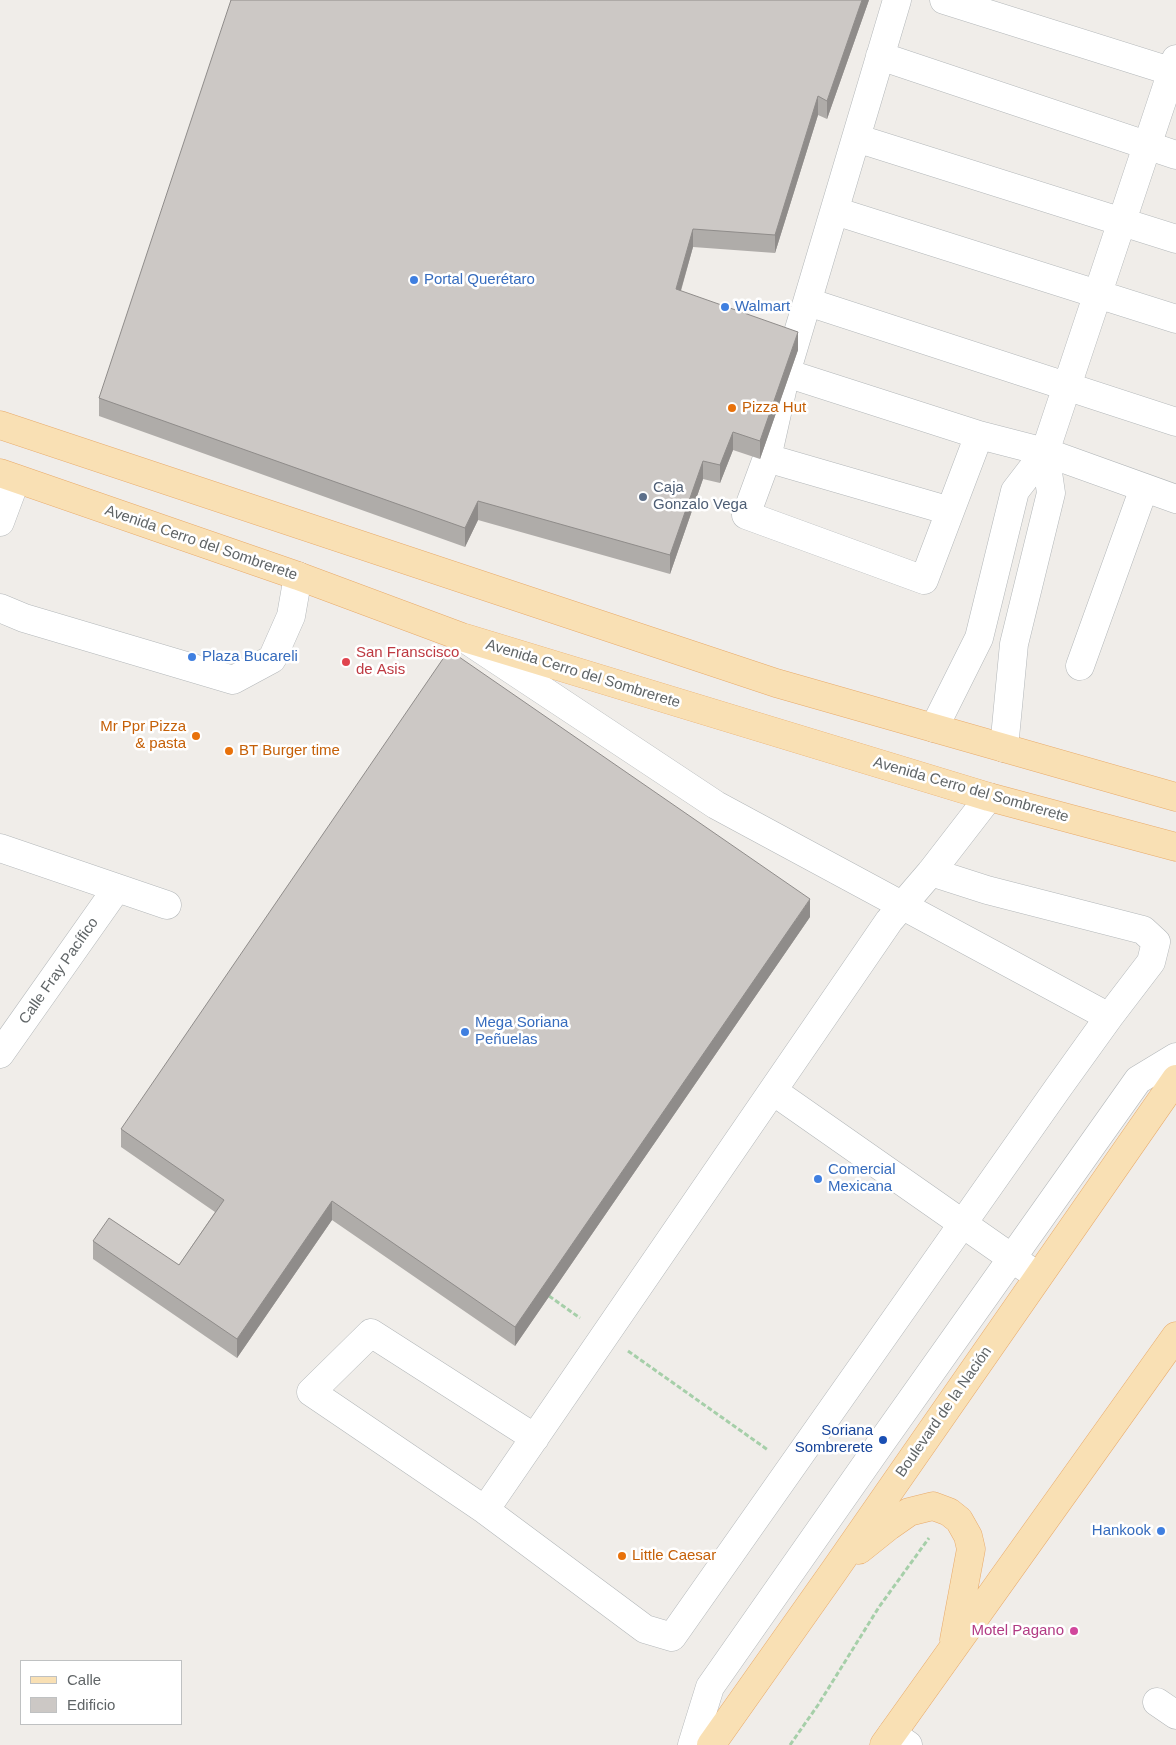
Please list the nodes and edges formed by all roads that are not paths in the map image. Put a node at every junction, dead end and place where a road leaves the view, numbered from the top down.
1 (897, 0) edge
2 (944, 0) edge
3 (880, 56) junction
4 (1175, 68) edge
5 (856, 138) junction
6 (1147, 146) junction
7 (1176, 155) edge
8 (835, 211) junction
9 (1122, 222) junction
10 (1176, 239) edge
11 (1097, 294) junction
12 (808, 302) junction
13 (1176, 319) edge
14 (786, 374) junction
15 (1067, 386) junction
16 (1176, 422) edge
17 (0, 425) edge
18 (979, 435) junction
19 (1045, 452) junction
20 (767, 458) junction
21 (8, 476) edge
22 (1144, 488) junction
23 (1176, 499) edge
24 (950, 511) junction
25 (0, 522) edge
26 (298, 576) junction
27 (0, 608) edge
28 (462, 637) junction
29 (1080, 666) dead end
30 (934, 728) junction
31 (1004, 748) junction
32 (989, 797) junction
33 (1176, 797) edge
34 (1176, 847) edge
35 (0, 848) edge
36 (931, 872) junction
37 (118, 888) junction
38 (902, 905) junction
39 (167, 906) dead end
40 (1108, 1018) junction
41 (0, 1054) edge
42 (1176, 1057) edge
43 (1176, 1078) edge
44 (773, 1092) junction
45 (964, 1223) junction
46 (1012, 1257) junction
47 (1037, 1277) junction
48 (1176, 1336) edge
49 (535, 1438) junction
50 (485, 1510) junction
51 (834, 1571) junction
52 (951, 1652) junction
53 (895, 1741) edge
54 (692, 1745) edge
55 (710, 1745) edge

1 - 3 street
2 - 4 street
3 - 5 street
3 - 6 street
4 - 6 street
5 - 8 street
5 - 9 street
6 - 7 street
6 - 9 street
8 - 11 street
8 - 12 street
9 - 10 street
9 - 11 street
11 - 13 street
11 - 15 street
12 - 14 street
12 - 15 street
14 - 18 street
14 - 20 street
15 - 16 street
15 - 19 street
17 - 30 main road
18 - 19 street
18 - 24 street
19 - 22 street
19 - 30 street
19 - 31 street
20 - 24 street
20 - 24 street
21 - 25 street
21 - 26 main road, Avenida Cerro del Sombrerete
22 - 23 street
22 - 29 street
26 - 27 street
26 - 28 main road, Avenida Cerro del Sombrerete
28 - 32 main road, Avenida Cerro del Sombrerete
28 - 38 street
30 - 31 main road
31 - 33 main road
32 - 34 main road, Avenida Cerro del Sombrerete
32 - 36 street
35 - 37 street
36 - 38 street
36 - 40 street
37 - 39 street
37 - 41 street, Calle Fray Pacífico
38 - 40 street
38 - 44 street
40 - 45 street
42 - 46 street
43 - 47 main road, Boulevard de la Nación
44 - 45 street
44 - 49 street
45 - 46 street
45 - 50 street
46 - 47 street
46 - 54 street
47 - 51 main road, Boulevard de la Nación
48 - 52 main road
49 - 50 street
49 - 50 street
51 - 52 main road
51 - 55 main road, Boulevard de la Nación
52 - 53 main road

